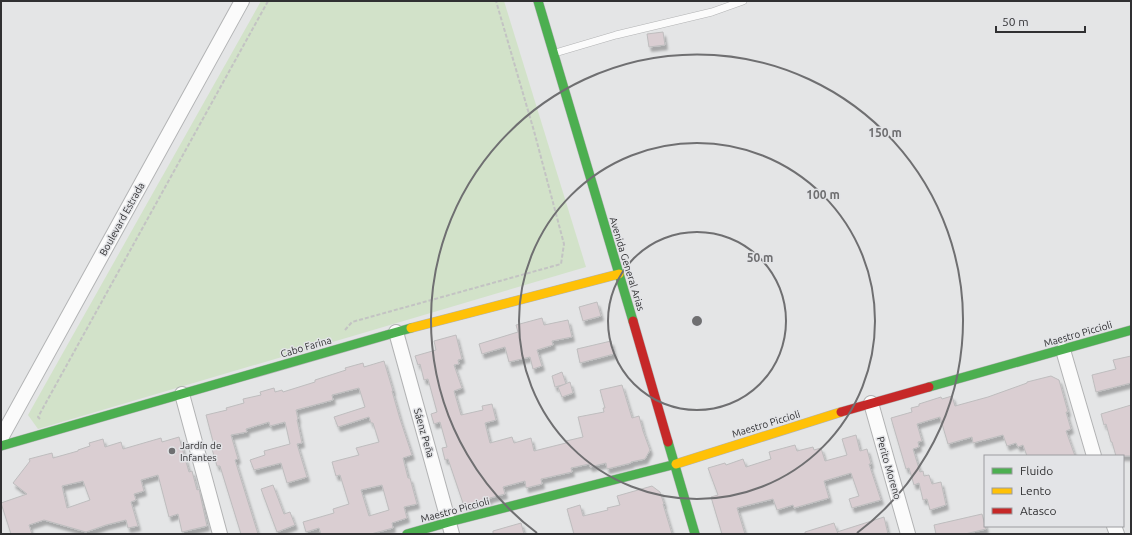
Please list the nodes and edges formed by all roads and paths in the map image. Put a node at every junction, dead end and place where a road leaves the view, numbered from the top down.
1 (242, 1) edge
2 (268, 1) edge
3 (496, 1) edge
4 (538, 1) edge
5 (744, 1) edge
6 (553, 53) junction
7 (619, 274) junction
8 (1131, 330) edge
9 (343, 332) dead end
10 (396, 332) junction
11 (1063, 350) junction
12 (182, 394) junction
13 (871, 403) junction
14 (44, 422) dead end
15 (1, 438) edge
16 (1, 446) edge
17 (1094, 455) edge
18 (675, 464) junction
19 (450, 528) edge
20 (220, 534) edge
21 (407, 534) edge
22 (695, 534) edge
23 (908, 534) edge

1 - 15 street, Boulevard Estrada
2 - 14 path
3 - 9 path
4 - 6 street, Avenida General Arias
5 - 6 lane
6 - 7 street, Avenida General Arias
7 - 10 street, Cabo Farina
7 - 18 street, Avenida General Arias
8 - 11 street, Maestro Piccioli
10 - 12 street, Cabo Farina
10 - 19 street, Sáenz Peña
11 - 13 street, Maestro Piccioli
11 - 17 street
12 - 16 street, Cabo Farina
12 - 20 street
13 - 18 street, Maestro Piccioli
13 - 23 street, Perito Moreno
18 - 19 street, Maestro Piccioli
18 - 22 street, Avenida General Arias
19 - 21 street, Maestro Piccioli

